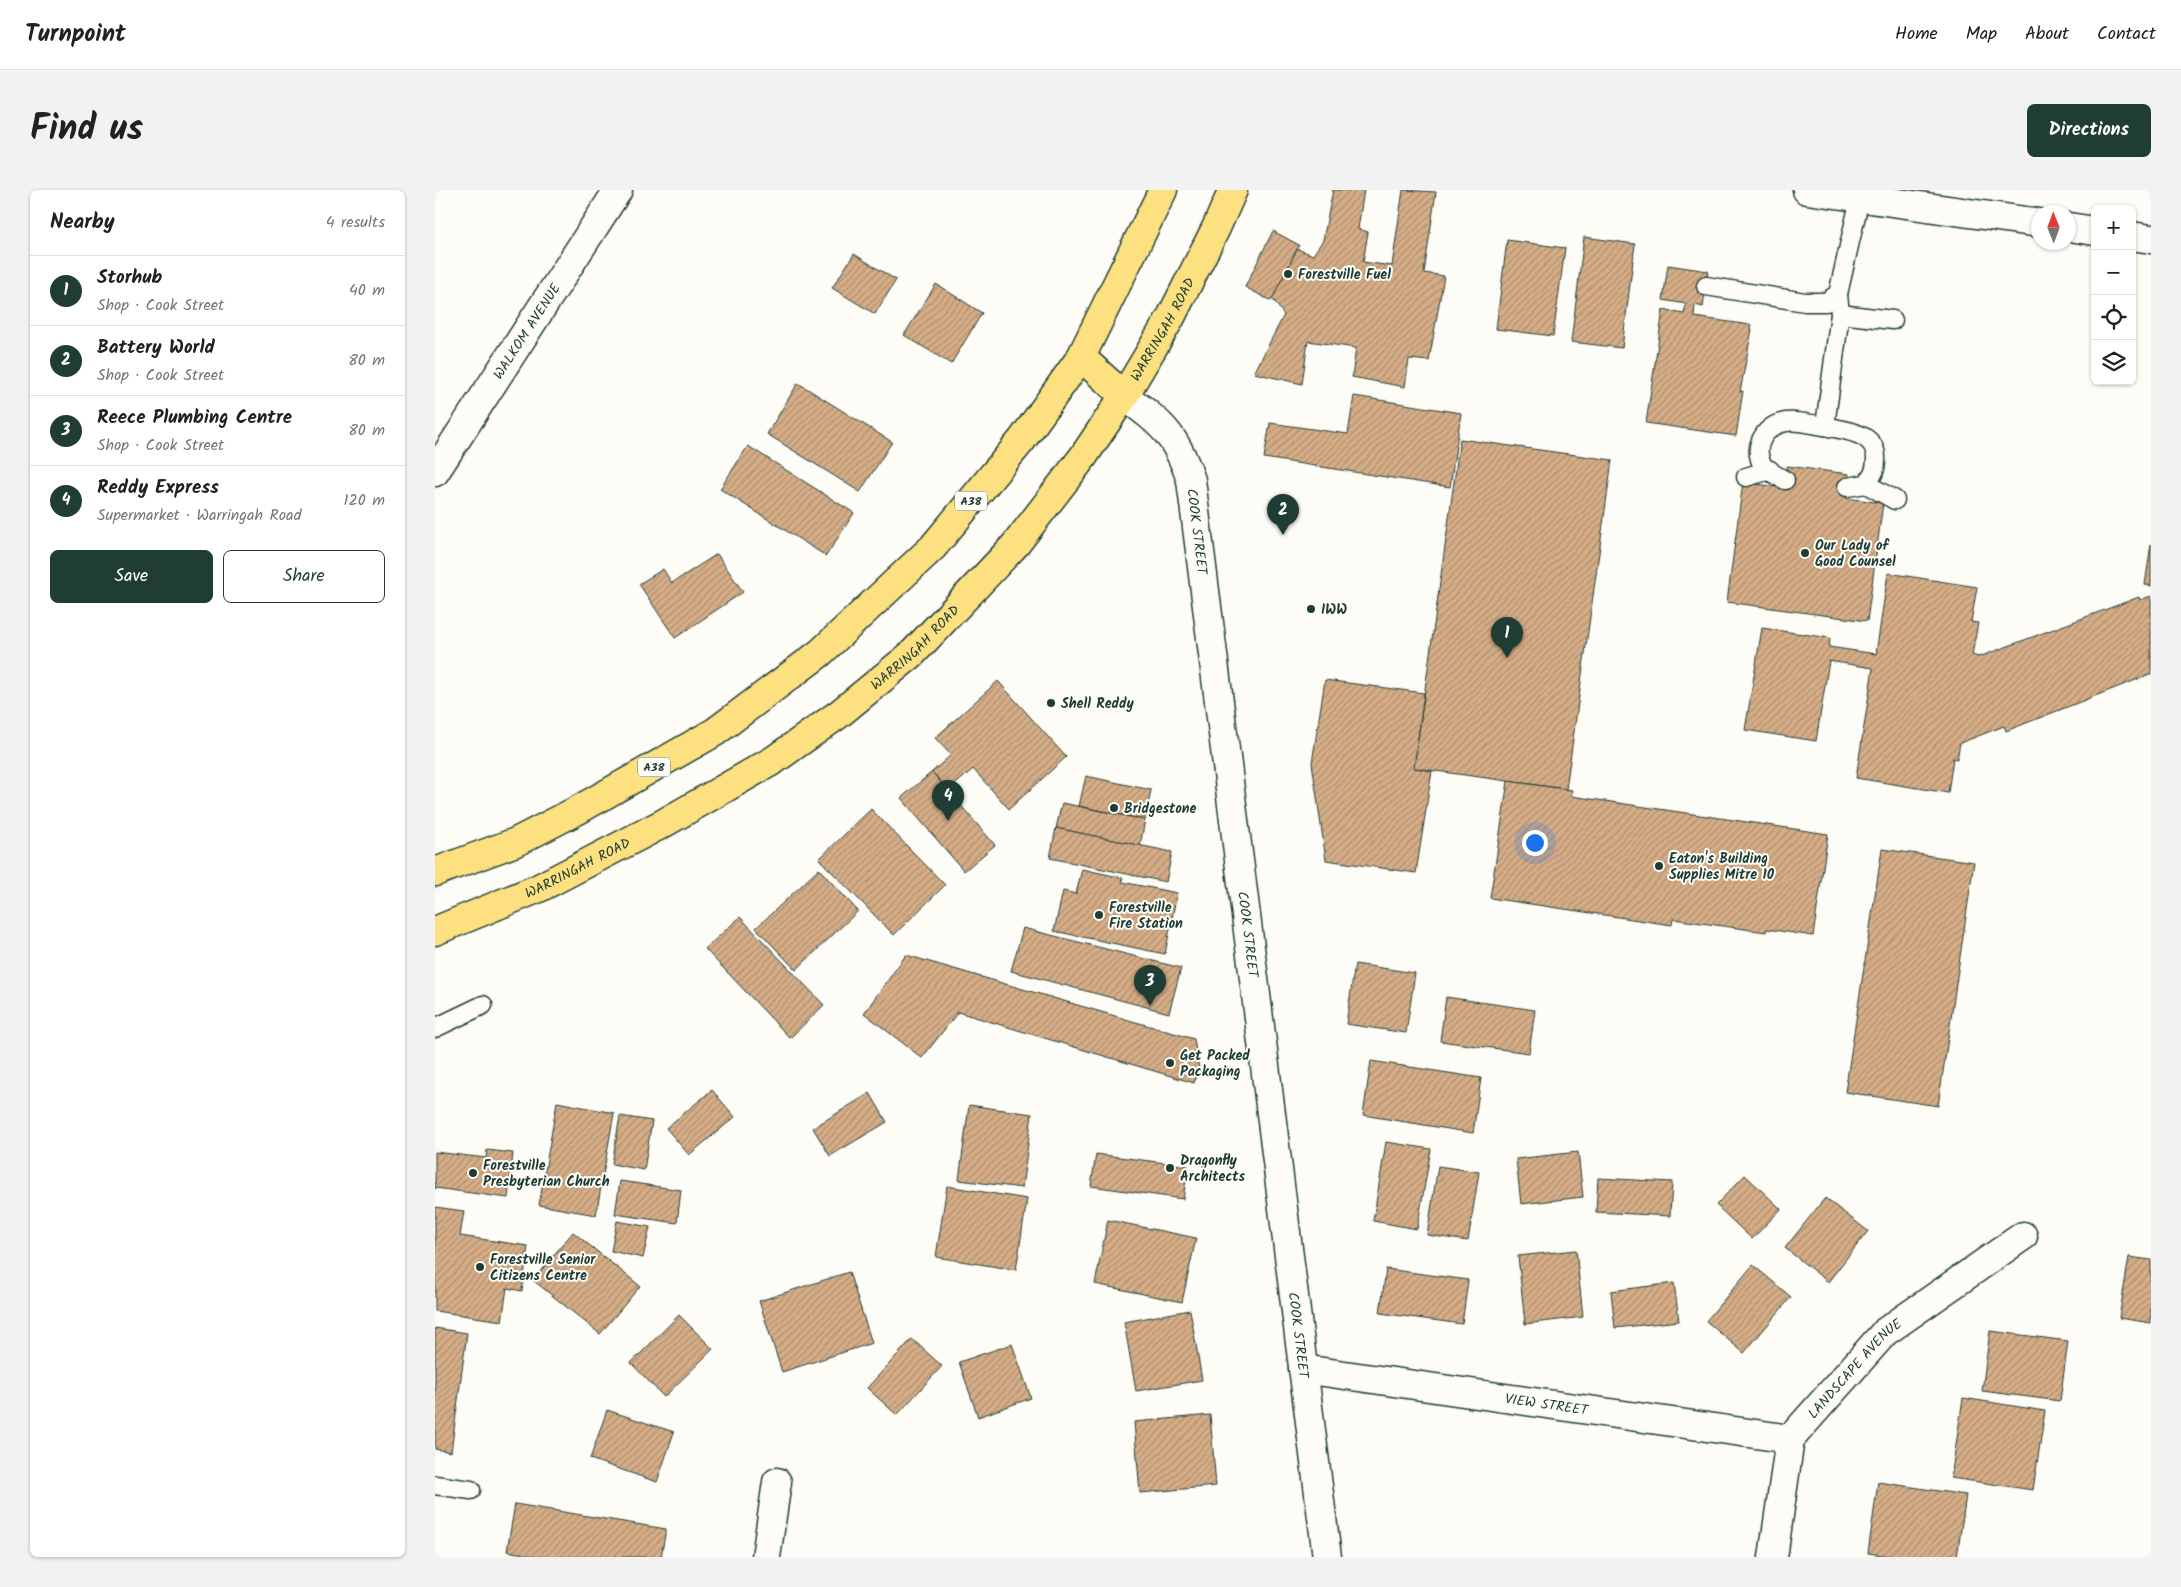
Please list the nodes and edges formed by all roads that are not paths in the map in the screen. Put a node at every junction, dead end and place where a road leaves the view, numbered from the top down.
1 (618, 190) edge
2 (1163, 190) edge
3 (1233, 190) edge
4 (1812, 190) edge
5 (1860, 198) junction
6 (2031, 222) edge
7 (2076, 228) edge
8 (2091, 230) edge
9 (2136, 237) edge
10 (2151, 239) edge
11 (1706, 286) dead end
12 (1838, 294) junction
13 (1840, 314) junction
14 (1893, 320) dead end
15 (1081, 357) junction
16 (1124, 396) junction
17 (1825, 426) junction
18 (1769, 470) junction
19 (435, 472) edge
20 (1746, 477) dead end
21 (1785, 480) dead end
22 (1866, 484) junction
23 (1847, 487) dead end
24 (1895, 500) dead end
25 (435, 872) edge
26 (435, 931) edge
27 (483, 1006) dead end
28 (435, 1028) edge
29 (2023, 1236) dead end
30 (1303, 1369) junction
31 (1790, 1438) junction
32 (777, 1482) dead end
33 (435, 1485) edge
34 (471, 1490) dead end
35 (766, 1557) edge
36 (1327, 1557) edge
37 (1773, 1557) edge

1 - 19 street, WALKOM AVENUE
2 - 15 highway, A38
3 - 16 highway, WARRINGAH ROAD
4 - 5 street
5 - 6 street
5 - 12 lane
7 - 8 street
9 - 10 street
11 - 12 lane
12 - 13 lane
13 - 14 lane
13 - 17 lane
15 - 16 highway, COOK STREET
15 - 25 highway, A38
16 - 26 highway, WARRINGAH ROAD
16 - 30 street, COOK STREET
17 - 18 lane
17 - 22 lane
18 - 20 lane
18 - 21 lane
22 - 23 lane
22 - 24 lane
27 - 28 lane
29 - 31 street, LANDSCAPE AVENUE
30 - 31 street, VIEW STREET
30 - 36 street, COOK STREET
31 - 37 street
32 - 35 street
33 - 34 lane

